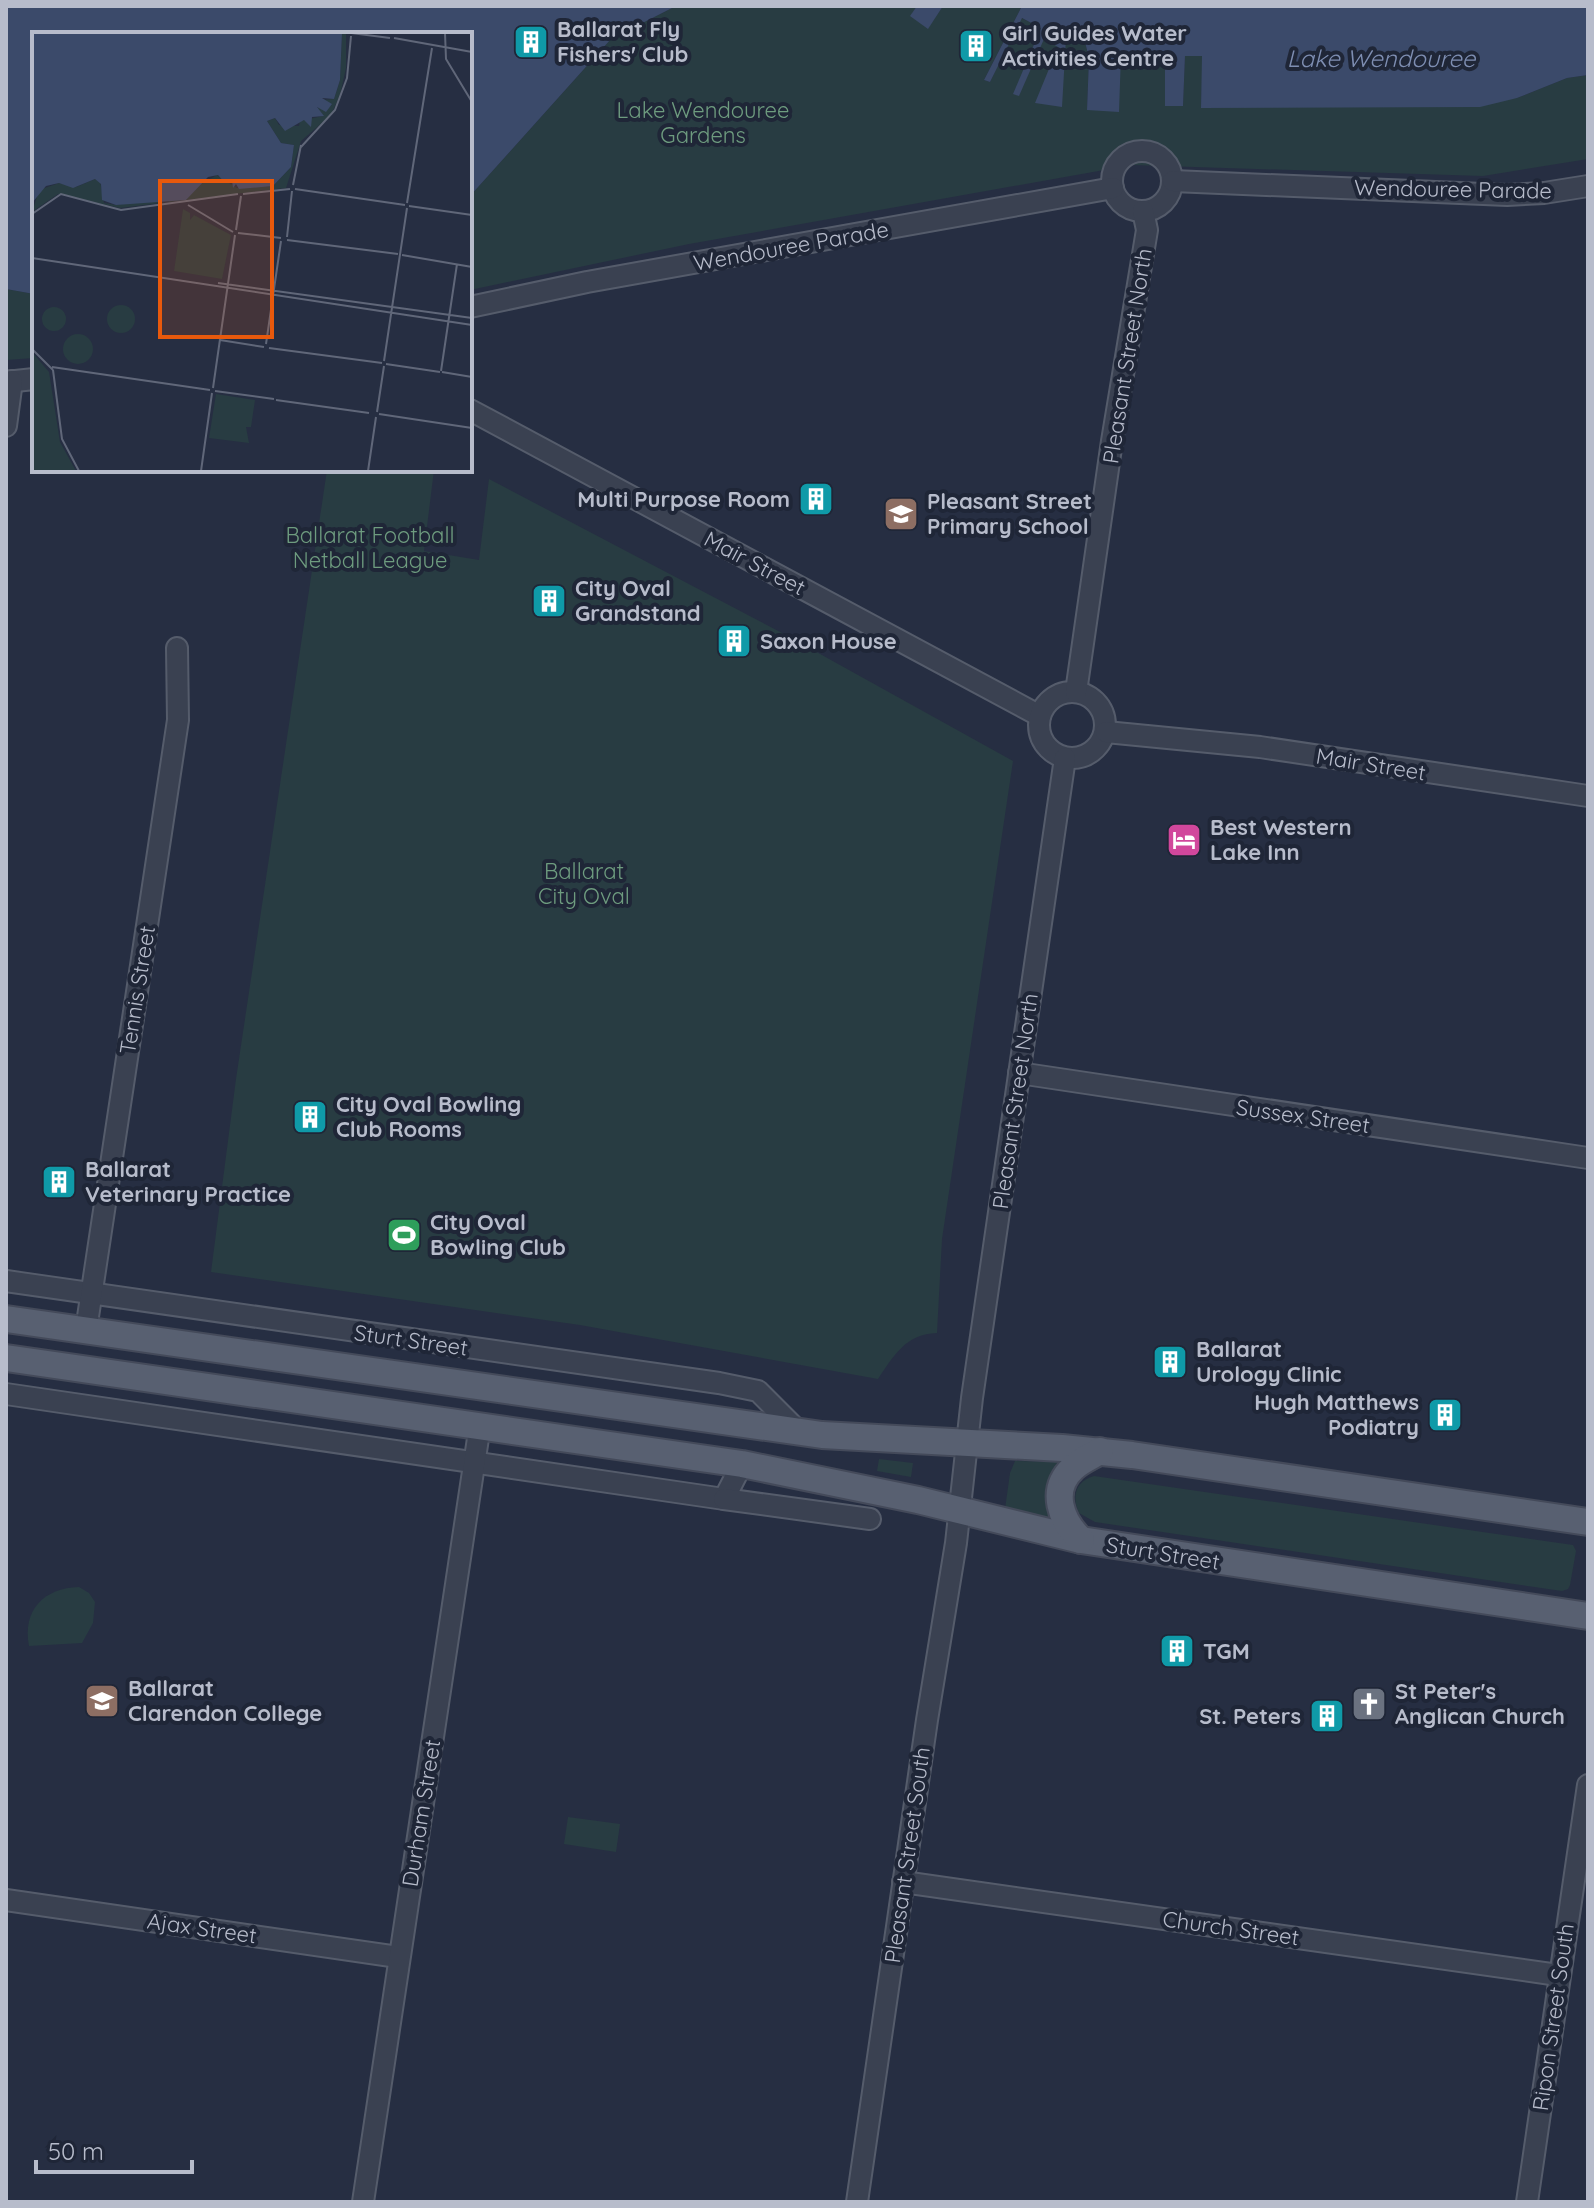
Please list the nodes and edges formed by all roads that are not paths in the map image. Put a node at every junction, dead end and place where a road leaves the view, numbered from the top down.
1 (1173, 181) junction
2 (1588, 186) edge
3 (1113, 188) junction
4 (1143, 211) junction
5 (472, 307) edge
6 (32, 379) edge
7 (9, 382) edge
8 (472, 411) edge
9 (6, 426) edge
10 (177, 648) dead end
11 (1076, 692) junction
12 (1040, 716) junction
13 (1106, 732) junction
14 (1065, 758) junction
15 (1588, 796) edge
16 (1019, 1073) junction
17 (1588, 1158) edge
18 (6, 1281) edge
19 (91, 1295) junction
20 (6, 1319) edge
21 (86, 1330) junction
22 (6, 1358) edge
23 (6, 1394) edge
24 (480, 1425) junction
25 (799, 1432) junction
26 (966, 1443) junction
27 (1100, 1451) junction
28 (475, 1462) junction
29 (742, 1464) junction
30 (724, 1499) junction
31 (958, 1509) junction
32 (870, 1519) dead end
33 (1588, 1522) edge
34 (1081, 1540) junction
35 (1588, 1616) edge
36 (1588, 1785) edge
37 (903, 1882) junction
38 (6, 1900) edge
39 (398, 1957) junction
40 (1558, 1975) junction
41 (363, 2202) edge
42 (857, 2202) edge
43 (1527, 2202) edge

1 - 2 street, Wendouree Parade
1 - 3 street
1 - 4 street
3 - 4 street
3 - 5 street, Wendouree Parade
4 - 11 street, Pleasant Street North
6 - 7 street
7 - 9 street
8 - 12 street, Mair Street
10 - 19 street, Tennis Street
11 - 12 street
11 - 13 street
12 - 14 street
13 - 14 street
13 - 15 street, Mair Street
14 - 16 street, Pleasant Street North
16 - 17 street, Sussex Street
16 - 26 street, Pleasant Street North
18 - 19 street, Sturt Street
19 - 21 street, Tennis Street
19 - 25 street, Sturt Street
20 - 21 main road, Sturt Street
21 - 25 main road, Sturt Street
22 - 24 main road, Sturt Street
23 - 28 street
24 - 28 street, Durham Street
24 - 29 main road, Sturt Street
25 - 26 main road, Sturt Street
26 - 27 main road, Sturt Street
26 - 31 street, Pleasant Street North
27 - 33 main road, Sturt Street
27 - 34 main road
28 - 30 street
28 - 39 street, Durham Street
29 - 30 street
29 - 31 main road, Sturt Street
30 - 32 street
31 - 34 main road, Sturt Street
31 - 37 street, Pleasant Street South
34 - 35 main road, Sturt Street
36 - 40 street, Ripon Street South
37 - 40 street, Church Street
37 - 42 street, Pleasant Street South
38 - 39 street, Ajax Street
39 - 41 street, Durham Street
40 - 43 street, Ripon Street South

